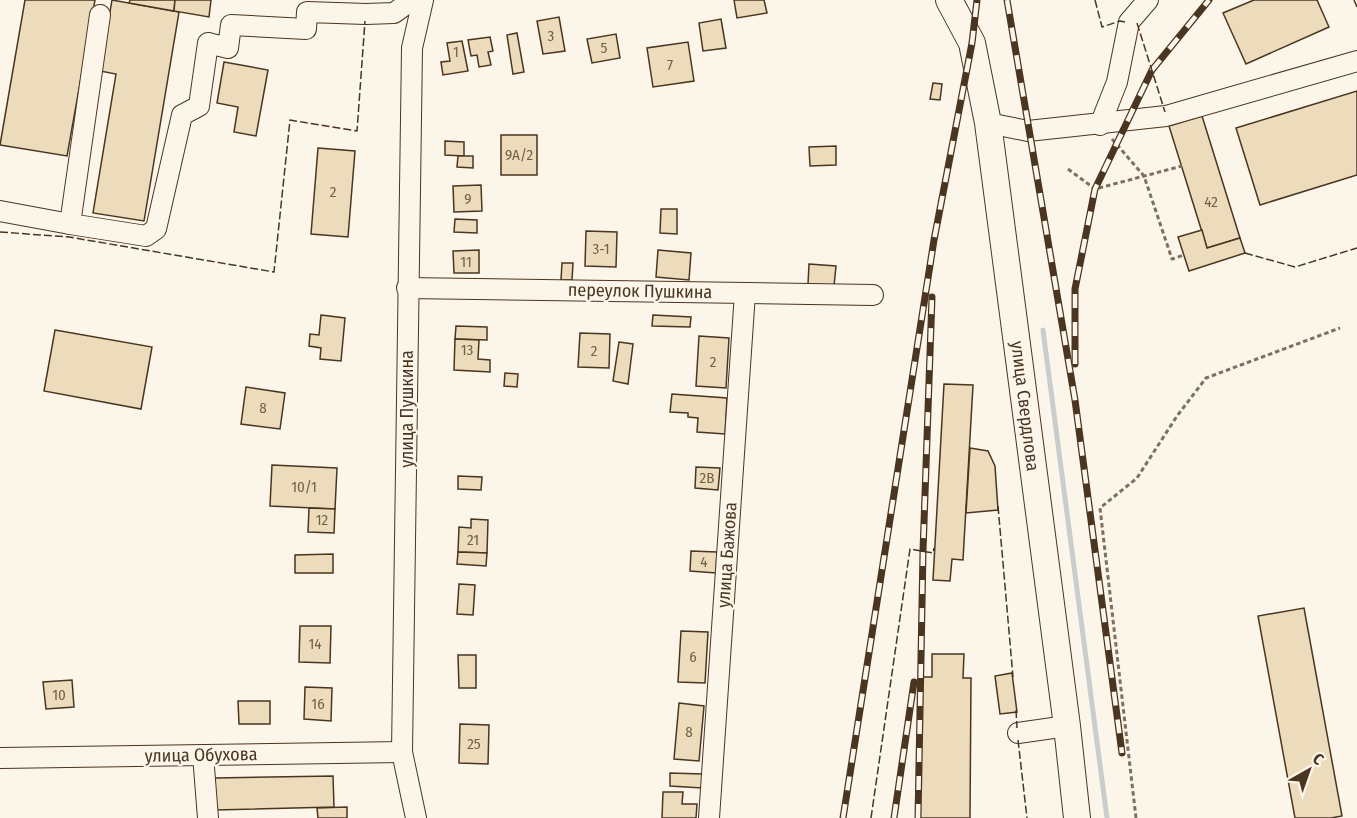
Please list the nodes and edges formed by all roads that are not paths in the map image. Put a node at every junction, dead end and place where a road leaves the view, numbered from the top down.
1 (412, 0) edge
2 (423, 0) edge
3 (949, 0) edge
4 (1148, 0) edge
5 (306, 6) edge
6 (100, 15) dead end
7 (1357, 61) edge
8 (988, 123) junction
9 (1100, 124) junction
10 (0, 211) edge
11 (70, 224) junction
12 (407, 288) junction
13 (745, 293) junction
14 (873, 296) dead end
15 (1067, 726) junction
16 (1018, 733) dead end
17 (402, 752) junction
18 (203, 755) junction
19 (0, 758) edge
20 (208, 818) edge
21 (416, 818) edge
22 (709, 818) edge
23 (1077, 818) edge

1 - 5 street
2 - 12 street, улица Пушкина
3 - 8 main road, улица Свердлова
4 - 9 street
5 - 11 street
6 - 11 street
7 - 9 street
8 - 9 street
8 - 15 main road, улица Свердлова
10 - 11 street
12 - 13 street, переулок Пушкина
12 - 17 street, улица Пушкина
13 - 14 street, переулок Пушкина
13 - 22 street, улица Бажова
15 - 16 street
15 - 23 main road, улица Свердлова
17 - 18 street, улица Обухова
17 - 21 street, улица Пушкина
18 - 19 street, улица Обухова
18 - 20 street

